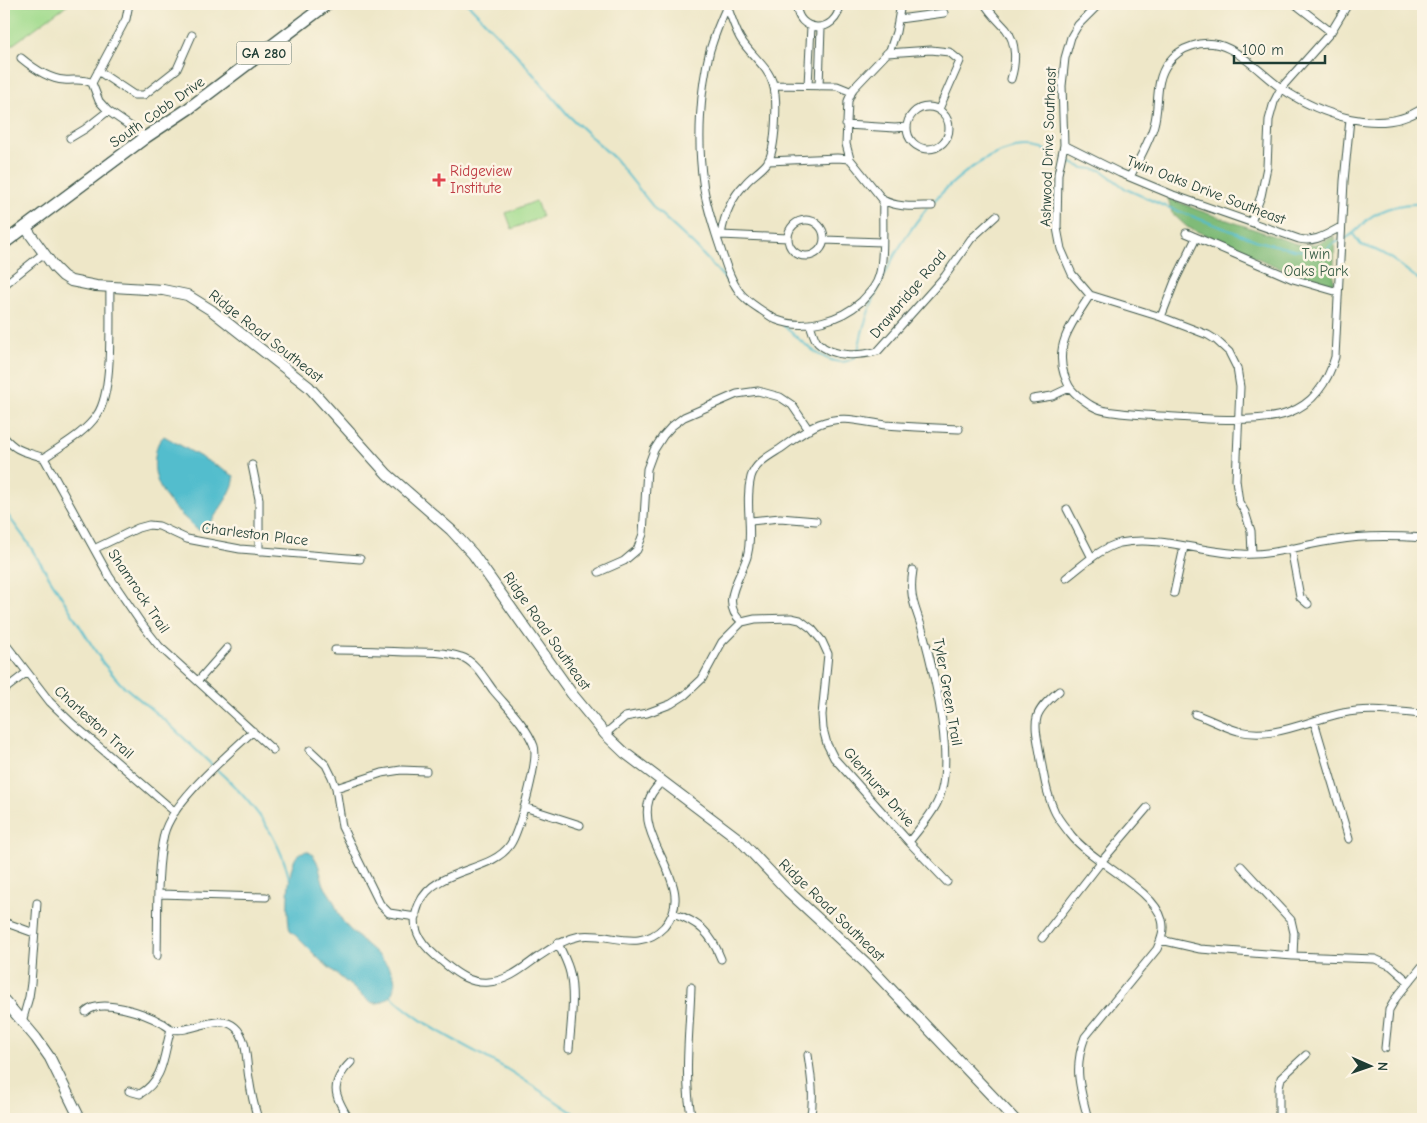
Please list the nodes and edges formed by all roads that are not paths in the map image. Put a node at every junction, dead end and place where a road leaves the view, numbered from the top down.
1 (129, 4) edge
2 (327, 4) edge
3 (797, 4) edge
4 (840, 4) edge
5 (901, 4) edge
6 (985, 4) edge
7 (1099, 4) edge
8 (1295, 4) edge
9 (1348, 4) edge
10 (727, 5) edge
11 (944, 13) dead end
12 (899, 19) junction
13 (811, 26) junction
14 (821, 27) junction
15 (1331, 32) junction
16 (192, 35) dead end
17 (887, 53) junction
18 (21, 58) dead end
19 (98, 71) junction
20 (1011, 79) dead end
21 (92, 83) junction
22 (774, 85) junction
23 (808, 85) junction
24 (819, 86) junction
25 (1281, 88) junction
26 (852, 92) junction
27 (1423, 108) edge
28 (939, 109) junction
29 (108, 111) junction
30 (1350, 119) junction
31 (846, 125) junction
32 (907, 127) junction
33 (146, 137) junction
34 (70, 138) dead end
35 (1064, 145) junction
36 (850, 159) junction
37 (768, 161) junction
38 (1130, 177) junction
39 (883, 200) junction
40 (932, 206) dead end
41 (996, 216) dead end
42 (1251, 222) junction
43 (25, 227) junction
44 (1341, 227) junction
45 (1186, 233) dead end
46 (719, 237) junction
47 (788, 238) junction
48 (1196, 238) junction
49 (824, 240) junction
50 (882, 242) junction
51 (4, 243) edge
52 (44, 253) junction
53 (4, 286) edge
54 (110, 287) junction
55 (1338, 292) junction
56 (1090, 295) junction
57 (1161, 317) junction
58 (810, 324) junction
59 (1069, 388) junction
60 (1033, 399) dead end
61 (1240, 419) junction
62 (809, 430) junction
63 (958, 430) dead end
64 (4, 437) edge
65 (44, 458) junction
66 (252, 466) dead end
67 (1066, 509) dead end
68 (816, 521) dead end
69 (751, 522) junction
70 (1423, 538) edge
71 (1184, 547) junction
72 (1291, 548) junction
73 (96, 550) junction
74 (259, 551) junction
75 (1252, 554) junction
76 (1092, 558) junction
77 (360, 559) dead end
78 (912, 570) dead end
79 (599, 572) dead end
80 (1066, 578) dead end
81 (1174, 593) dead end
82 (1308, 604) dead end
83 (742, 622) junction
84 (4, 642) edge
85 (228, 648) dead end
86 (335, 650) dead end
87 (26, 673) junction
88 (198, 681) junction
89 (4, 690) edge
90 (1059, 691) dead end
91 (1195, 714) dead end
92 (1423, 714) edge
93 (1314, 721) junction
94 (253, 731) junction
95 (605, 734) junction
96 (273, 750) dead end
97 (310, 750) dead end
98 (426, 770) dead end
99 (662, 781) junction
100 (336, 788) junction
101 (524, 807) junction
102 (1147, 808) dead end
103 (175, 812) junction
104 (580, 825) dead end
105 (1349, 840) dead end
106 (909, 842) junction
107 (1102, 862) junction
108 (1241, 866) dead end
109 (947, 882) dead end
110 (159, 894) junction
111 (266, 897) dead end
112 (37, 903) dead end
113 (673, 913) junction
114 (416, 917) junction
115 (4, 922) edge
116 (34, 933) junction
117 (1042, 938) dead end
118 (1161, 940) junction
119 (558, 943) junction
120 (157, 956) dead end
121 (1293, 956) junction
122 (721, 959) dead end
123 (1423, 965) edge
124 (1409, 982) junction
125 (691, 987) dead end
126 (4, 1000) edge
127 (86, 1012) dead end
128 (22, 1022) junction
129 (171, 1029) junction
130 (1385, 1048) dead end
131 (569, 1049) dead end
132 (808, 1055) dead end
133 (1306, 1055) dead end
134 (351, 1062) dead end
135 (129, 1090) dead end
136 (80, 1119) edge
137 (258, 1119) edge
138 (349, 1119) edge
139 (692, 1119) edge
140 (810, 1119) edge
141 (1014, 1119) edge
142 (1088, 1119) edge
143 (1279, 1119) edge

1 - 19 street
2 - 33 main road, South Cobb Drive / GA 280
3 - 13 street
4 - 14 street
5 - 12 street
6 - 20 street
7 - 35 street, Ashwood Drive Southeast
8 - 15 street
9 - 15 street
10 - 22 street
10 - 46 street
11 - 12 street
12 - 17 street
13 - 14 street
13 - 23 street
14 - 24 street
15 - 25 street
16 - 19 street
17 - 26 street
17 - 28 street
18 - 21 street
19 - 21 street
21 - 29 street
22 - 23 street
22 - 37 street
23 - 24 street
24 - 26 street
25 - 30 street
25 - 38 street
25 - 42 street
26 - 31 street
27 - 30 street
28 - 32 street
28 - 32 street
29 - 33 street
29 - 34 street
30 - 44 street
31 - 32 street
31 - 36 street
33 - 43 main road, South Cobb Drive / GA 280
35 - 38 street, Twin Oaks Drive Southeast
35 - 56 street, Ashwood Drive Southeast
36 - 37 street
36 - 39 street
37 - 46 street
38 - 42 street, Twin Oaks Drive Southeast
39 - 40 street
39 - 50 street
41 - 58 street, Drawbridge Road
42 - 44 street, Twin Oaks Drive Southeast
43 - 51 main road, South Cobb Drive / GA 280
43 - 52 street, Ridge Road Southeast
44 - 55 street
45 - 48 street
46 - 47 street
46 - 58 street
47 - 49 street
47 - 49 street
48 - 55 street
48 - 57 street
49 - 50 street
50 - 58 street
52 - 53 street
52 - 54 street, Ridge Road Southeast
54 - 65 street
54 - 95 street, Ridge Road Southeast
55 - 61 street
56 - 57 street
56 - 59 street
57 - 61 street
59 - 60 street
59 - 61 street
61 - 75 street
62 - 63 street
62 - 69 street
62 - 79 street
64 - 65 street
65 - 73 street, Shamrock Trail
66 - 74 street
67 - 76 street
68 - 69 street
69 - 83 street
70 - 72 street
71 - 75 street
71 - 76 street
71 - 81 street
72 - 75 street
72 - 82 street
73 - 74 street, Charleston Place
73 - 88 street, Shamrock Trail
74 - 77 street, Charleston Place
76 - 80 street
78 - 106 street, Tyler Green Trail
83 - 95 street
83 - 106 street, Glenhurst Drive
84 - 87 street, Charleston Trail
85 - 88 street
86 - 101 street
87 - 89 street
87 - 103 street, Charleston Trail
88 - 94 street, Shamrock Trail
90 - 107 street
91 - 93 street
92 - 93 street
93 - 105 street
94 - 96 street, Shamrock Trail
94 - 103 street
95 - 99 street, Ridge Road Southeast
97 - 100 street
98 - 100 street
99 - 113 street
99 - 141 street, Ridge Road Southeast
100 - 114 street
101 - 104 street
101 - 114 street
102 - 107 street
103 - 110 street
106 - 109 street, Glenhurst Drive
107 - 117 street
107 - 118 street
108 - 121 street
110 - 111 street
110 - 120 street
112 - 116 street
113 - 119 street
113 - 122 street
114 - 119 street
115 - 116 street
116 - 128 street
118 - 121 street
118 - 142 street
119 - 131 street
121 - 124 street
123 - 124 street
124 - 130 street
125 - 139 street
126 - 128 street
127 - 129 street
128 - 136 street
129 - 135 street
129 - 137 street
132 - 140 street
133 - 143 street
134 - 138 street

